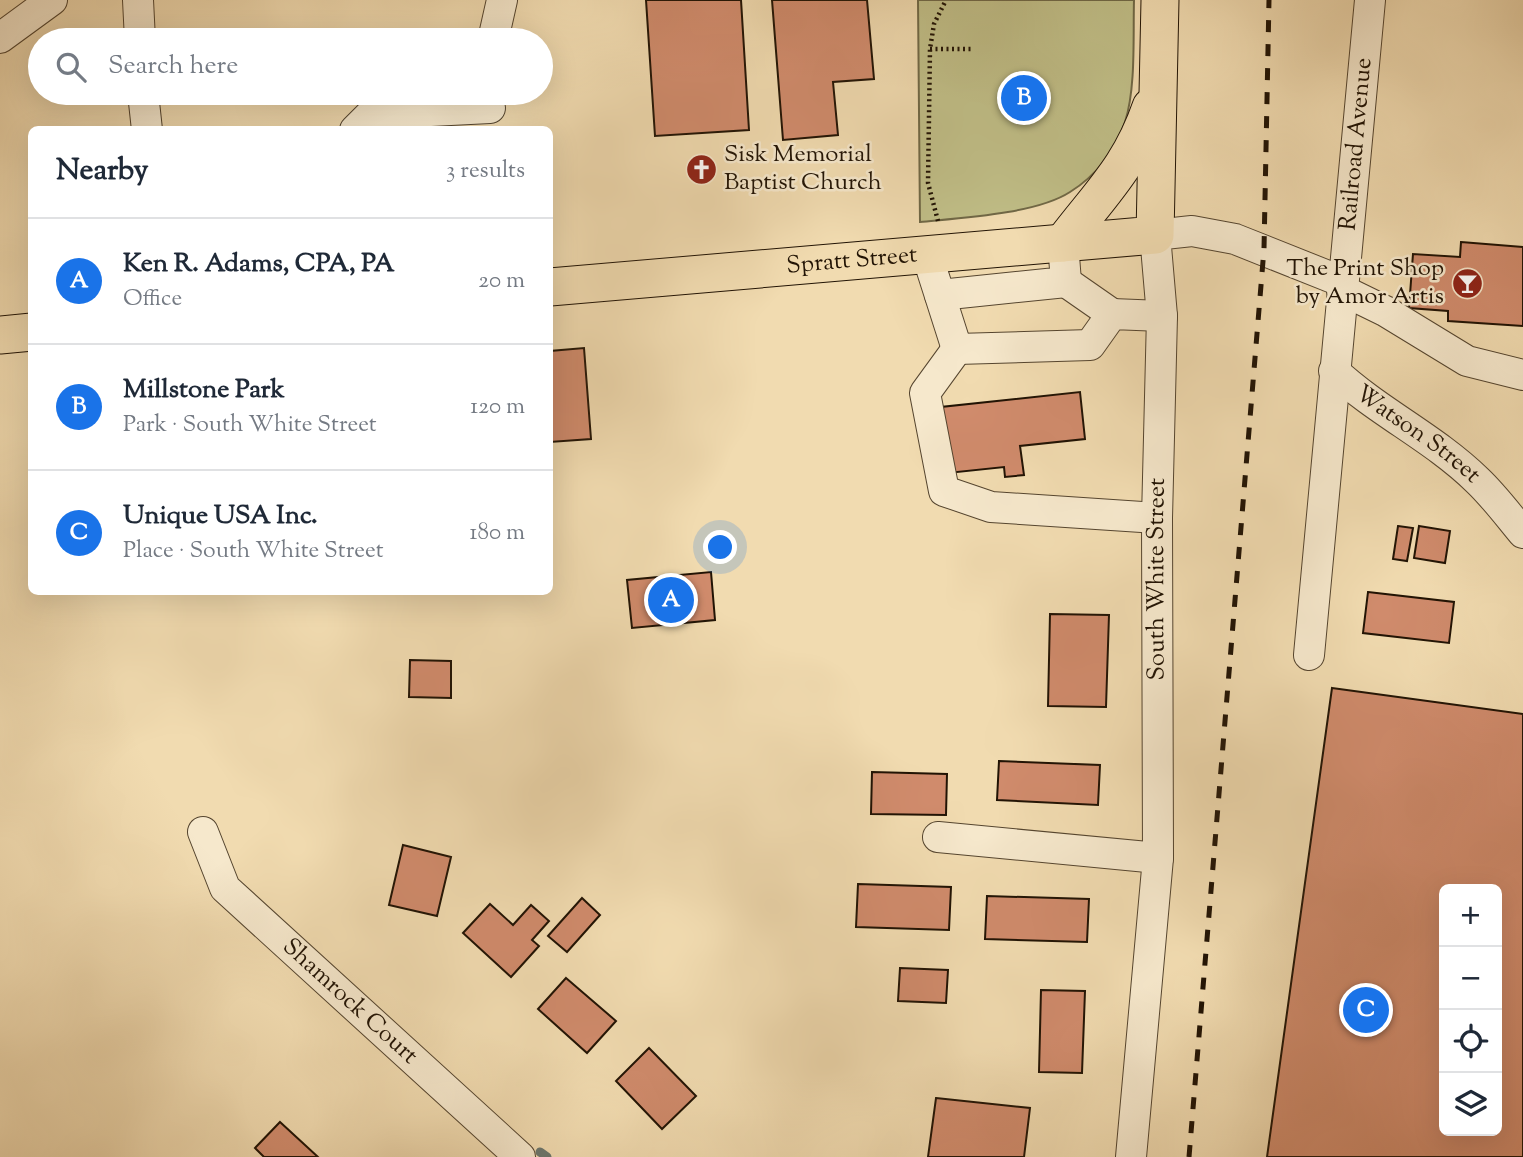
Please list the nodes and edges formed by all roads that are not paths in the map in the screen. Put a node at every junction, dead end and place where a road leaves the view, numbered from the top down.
1 (52, 0) edge
2 (138, 0) edge
3 (502, 0) edge
4 (1160, 0) edge
5 (1370, 0) edge
6 (139, 28) edge
7 (496, 28) edge
8 (0, 38) edge
9 (1159, 86) junction
10 (144, 105) edge
11 (490, 110) edge
12 (147, 126) edge
13 (359, 126) edge
14 (1155, 235) junction
15 (1063, 243) junction
16 (927, 255) junction
17 (1066, 282) junction
18 (1342, 286) junction
19 (553, 287) edge
20 (940, 295) junction
21 (1112, 314) junction
22 (1162, 316) junction
23 (28, 332) edge
24 (0, 335) edge
25 (957, 349) junction
26 (1334, 371) junction
27 (1523, 375) edge
28 (1157, 518) junction
29 (1523, 533) edge
30 (1309, 654) dead end
31 (204, 832) dead end
32 (938, 838) dead end
33 (1158, 858) junction
34 (520, 1157) edge
35 (1130, 1157) edge

1 - 8 street
2 - 6 street
3 - 7 street
4 - 9 main road, South White Street
5 - 18 street, Railroad Avenue
9 - 14 main road, South White Street
9 - 15 main road
10 - 12 street
11 - 13 street
14 - 15 main road, Spratt Street
14 - 18 street
14 - 22 street, South White Street
15 - 16 main road, Spratt Street
15 - 17 street
16 - 19 main road, Spratt Street
16 - 20 street
17 - 20 street
17 - 21 street
18 - 26 street, Railroad Avenue
18 - 27 street
20 - 25 street
21 - 22 street
21 - 25 street
22 - 28 street, South White Street
23 - 24 main road
25 - 28 street
26 - 29 street, Watson Street
26 - 30 street, Railroad Avenue
28 - 33 street, South White Street
31 - 34 street, Shamrock Court
32 - 33 street
33 - 35 street, South White Street

